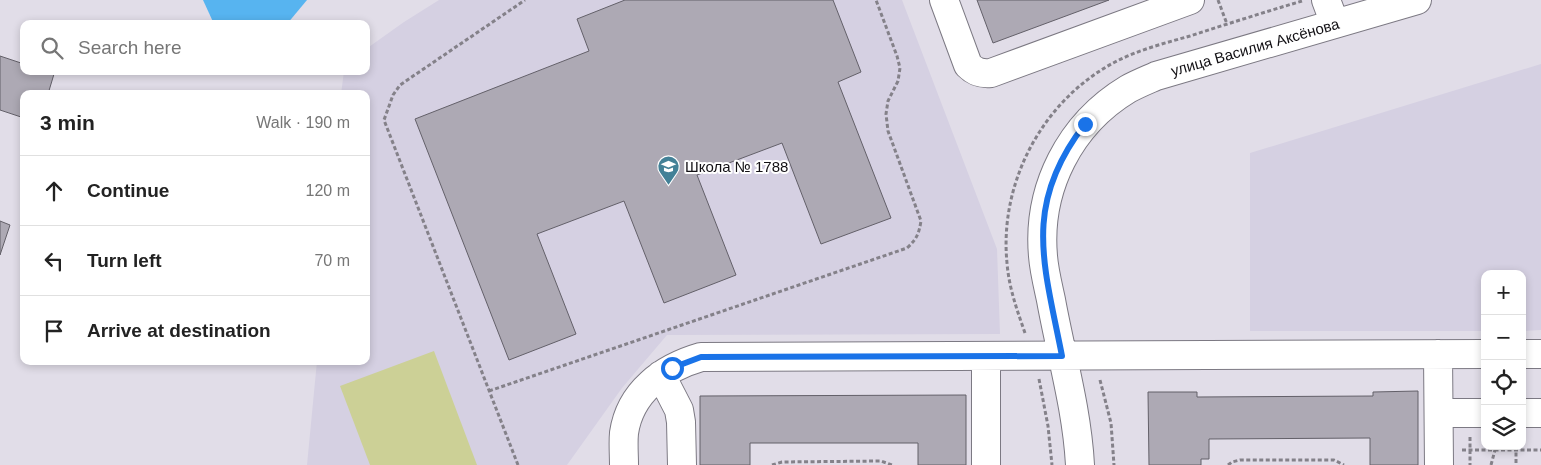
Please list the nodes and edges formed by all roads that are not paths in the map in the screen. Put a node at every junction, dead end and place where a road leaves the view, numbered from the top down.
1 (944, 0) edge
2 (1190, 0) edge
3 (1417, 0) edge
4 (1331, 12) edge
5 (1438, 354) junction
6 (1481, 354) edge
7 (1526, 354) edge
8 (1541, 354) edge
9 (986, 356) junction
10 (1062, 356) junction
11 (661, 374) junction
12 (1439, 413) junction
13 (1481, 413) edge
14 (1526, 413) edge
15 (1541, 413) edge
16 (1439, 457) edge
17 (624, 465) edge
18 (682, 465) edge
19 (986, 465) edge
20 (1080, 465) edge

1 - 2 street
3 - 4 street, улица Василия Аксёнова
4 - 10 street, улица Василия Аксёнова
5 - 6 street
5 - 10 street
5 - 12 street
7 - 8 street
9 - 10 street
9 - 11 street
9 - 19 street
10 - 20 street, улица Василия Аксёнова
11 - 17 street
11 - 18 street
12 - 13 street
12 - 16 street
14 - 15 street

